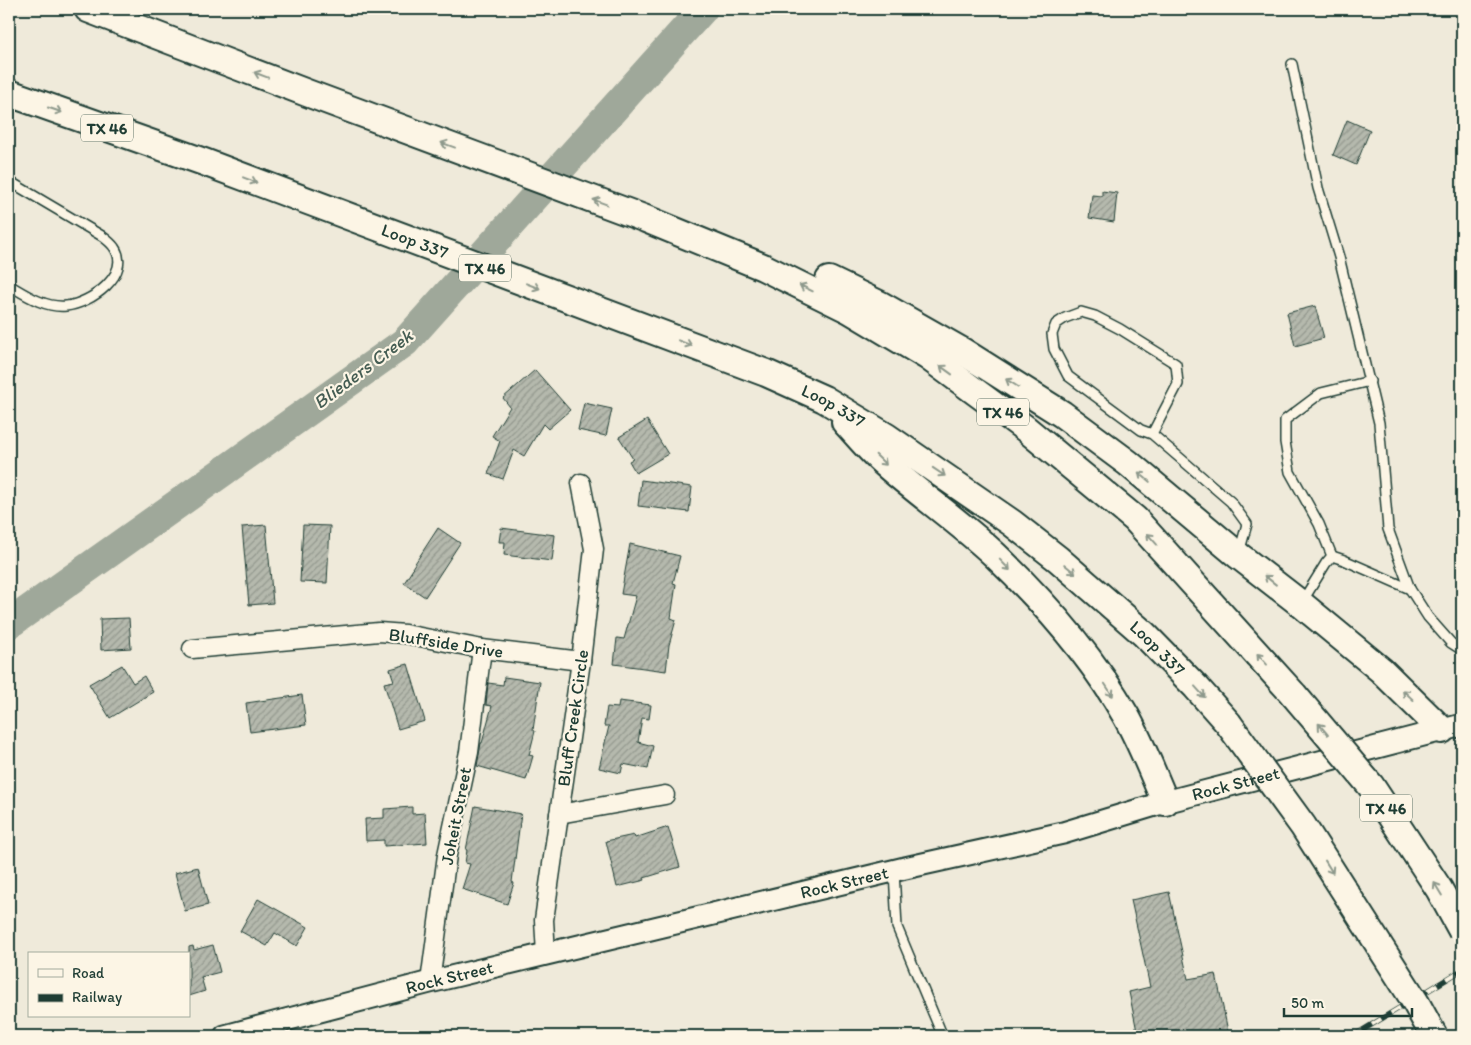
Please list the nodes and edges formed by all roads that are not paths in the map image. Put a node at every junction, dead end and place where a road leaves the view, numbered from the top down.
1 (88, 9) edge
2 (1292, 64) dead end
3 (9, 93) edge
4 (9, 180) edge
5 (646, 219) junction
6 (9, 285) edge
7 (1370, 381) junction
8 (824, 399) junction
9 (1152, 434) junction
10 (581, 483) dead end
11 (1239, 556) junction
12 (1332, 556) junction
13 (1410, 589) junction
14 (1300, 604) junction
15 (482, 649) junction
16 (192, 650) dead end
17 (1462, 650) edge
18 (581, 661) junction
19 (1452, 728) edge
20 (665, 795) dead end
21 (1165, 802) junction
22 (559, 814) junction
23 (894, 870) junction
24 (1462, 932) edge
25 (546, 954) junction
26 (430, 982) junction
27 (941, 1032) dead end
28 (225, 1036) edge
29 (1434, 1036) edge

5 -> 1 main road, TX 46
2 - 7 lane
3 -> 8 main road, Loop 337 / TX 46
4 - 6 lane
11 -> 5 main road
24 -> 5 main road, TX 46, bridge
7 - 12 lane
7 - 13 lane
8 -> 21 main road
8 -> 29 main road, Loop 337 / TX 46, bridge
9 - 9 lane
9 - 11 lane
10 - 18 street, Bluff Creek Circle
14 -> 11 main road
12 - 13 lane
12 - 14 lane
13 - 17 lane
19 -> 14 main road
15 - 16 street, Bluffside Drive
15 - 18 street, Bluffside Drive
15 - 26 street, Joheit Street
18 - 22 street, Bluff Creek Circle
19 - 21 street, Rock Street
20 - 22 street
21 - 23 street, Rock Street
22 - 25 street, Bluff Creek Circle
23 - 25 street, Rock Street
23 - 27 lane
25 - 26 street, Rock Street
26 - 28 street, Rock Street

